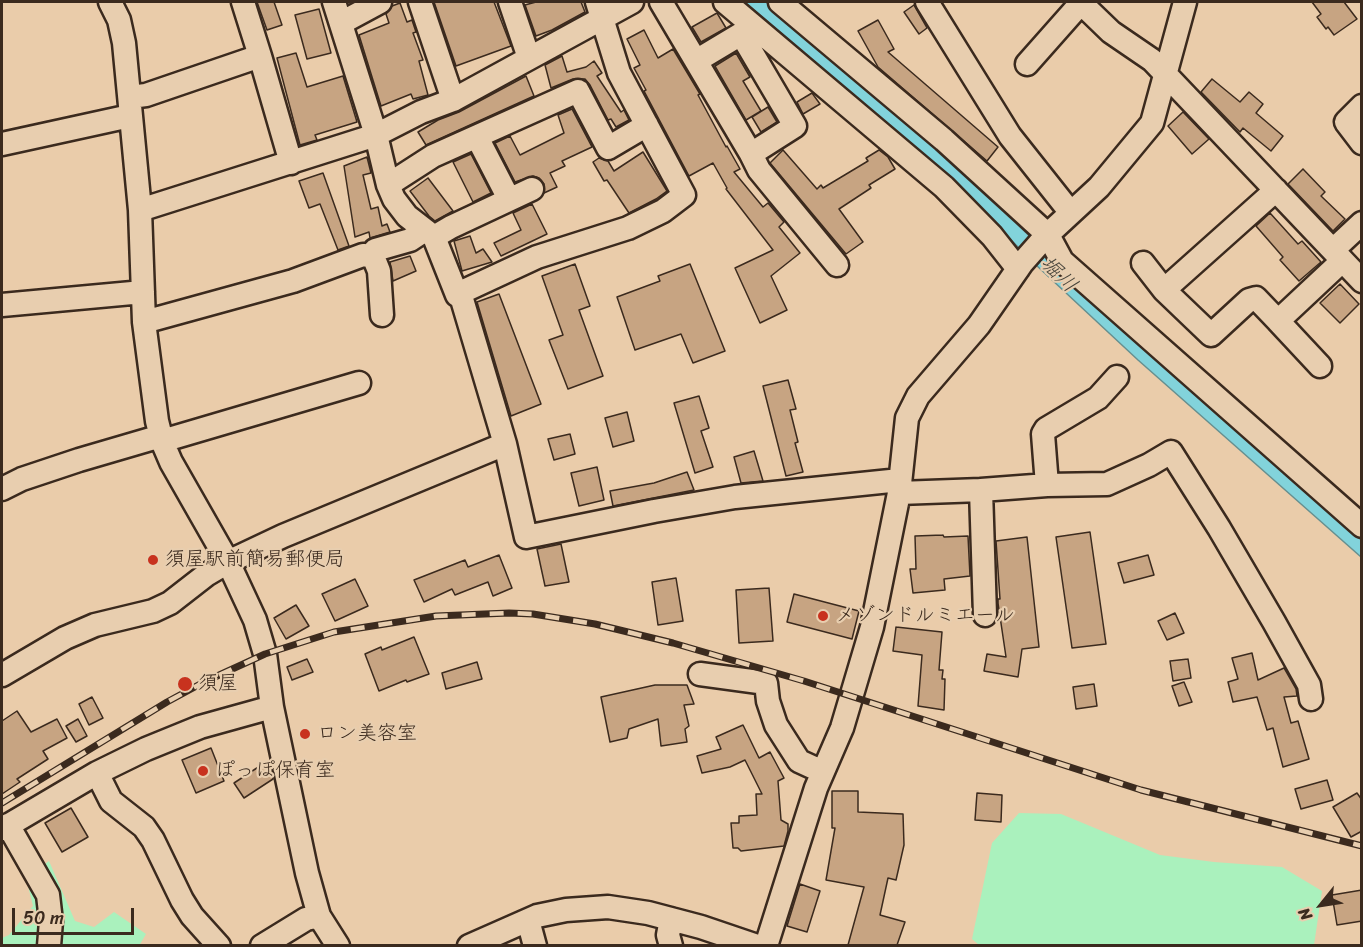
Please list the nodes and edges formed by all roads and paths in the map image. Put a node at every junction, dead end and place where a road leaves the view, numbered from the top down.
1 (110, 2) edge
2 (243, 2) edge
3 (334, 2) edge
4 (380, 2) edge
5 (420, 2) edge
6 (510, 2) edge
7 (632, 2) edge
8 (661, 2) edge
9 (725, 2) edge
10 (780, 2) edge
11 (927, 2) edge
12 (1080, 2) edge
13 (1185, 2) edge
14 (600, 10) edge
15 (341, 23) junction
16 (260, 56) junction
17 (529, 58) junction
18 (696, 61) junction
19 (1027, 64) dead end
20 (1165, 74) junction
21 (453, 100) junction
22 (130, 106) junction
23 (1362, 106) edge
24 (647, 125) junction
25 (376, 135) junction
26 (477, 137) junction
27 (1362, 143) edge
28 (2, 144) edge
29 (751, 154) junction
30 (291, 163) junction
31 (388, 184) junction
32 (532, 189) dead end
33 (1276, 190) junction
34 (509, 199) junction
35 (140, 210) junction
36 (1071, 213) junction
37 (1362, 224) edge
38 (430, 234) junction
39 (1046, 236) junction
40 (1337, 255) junction
41 (371, 256) junction
42 (1143, 263) dead end
43 (837, 265) dead end
44 (1020, 266) junction
45 (1362, 281) edge
46 (1164, 290) junction
47 (143, 292) junction
48 (461, 296) junction
49 (2, 305) edge
50 (382, 315) dead end
51 (1278, 321) junction
52 (144, 322) junction
53 (1320, 366) dead end
54 (1117, 377) dead end
55 (359, 383) dead end
56 (162, 439) junction
57 (504, 444) junction
58 (1047, 485) junction
59 (899, 487) junction
60 (2, 489) edge
61 (981, 490) junction
62 (1362, 526) edge
63 (228, 562) junction
64 (985, 615) dead end
65 (700, 674) dead end
66 (2, 675) edge
67 (1311, 699) dead end
68 (272, 707) junction
69 (823, 772) junction
70 (97, 773) junction
71 (5, 827) edge
72 (319, 916) junction
73 (671, 919) junction
74 (528, 920) junction
75 (49, 945) edge
76 (219, 945) edge
77 (262, 945) edge
78 (338, 945) edge
79 (469, 945) edge
80 (535, 945) edge
81 (671, 945) edge
82 (757, 945) edge
83 (766, 945) edge

1 - 22 street
2 - 16 street
3 - 15 street
4 - 15 street
5 - 21 street
6 - 17 street
7 - 14 street
8 - 18 street
9 - 44 street
10 - 39 street
11 - 36 street
12 - 19 street
12 - 20 street
13 - 20 street
14 - 17 street
14 - 24 street
15 - 25 street
16 - 22 street
16 - 30 street
17 - 21 street
18 - 29 street
18 - 29 street
20 - 33 street
20 - 36 street
21 - 25 street
22 - 28 street
22 - 35 street
23 - 27 street
24 - 26 street
24 - 48 street
25 - 30 street
25 - 31 street
26 - 31 street
26 - 34 street
29 - 43 street
30 - 35 street
31 - 38 street
32 - 34 street
33 - 40 street
33 - 46 street
34 - 38 street
35 - 47 street
36 - 39 street
37 - 40 street
38 - 41 street
38 - 48 street
39 - 44 street
39 - 62 street
40 - 45 street
40 - 51 street
41 - 50 street
41 - 52 street
42 - 46 street
44 - 59 street
46 - 51 street
47 - 49 street
47 - 52 street
48 - 57 street
51 - 53 street
52 - 56 street
54 - 58 street
55 - 56 street
56 - 60 street
56 - 63 street
57 - 59 street
57 - 63 street
58 - 61 street
58 - 67 street
59 - 61 street
59 - 69 street
61 - 64 street
63 - 66 street
63 - 68 street
65 - 69 street
68 - 70 street
68 - 72 street
69 - 83 street
70 - 71 street
70 - 76 street
71 - 75 street
72 - 77 street
72 - 78 street
73 - 74 street
73 - 81 street
73 - 82 street
74 - 79 street
74 - 80 street

